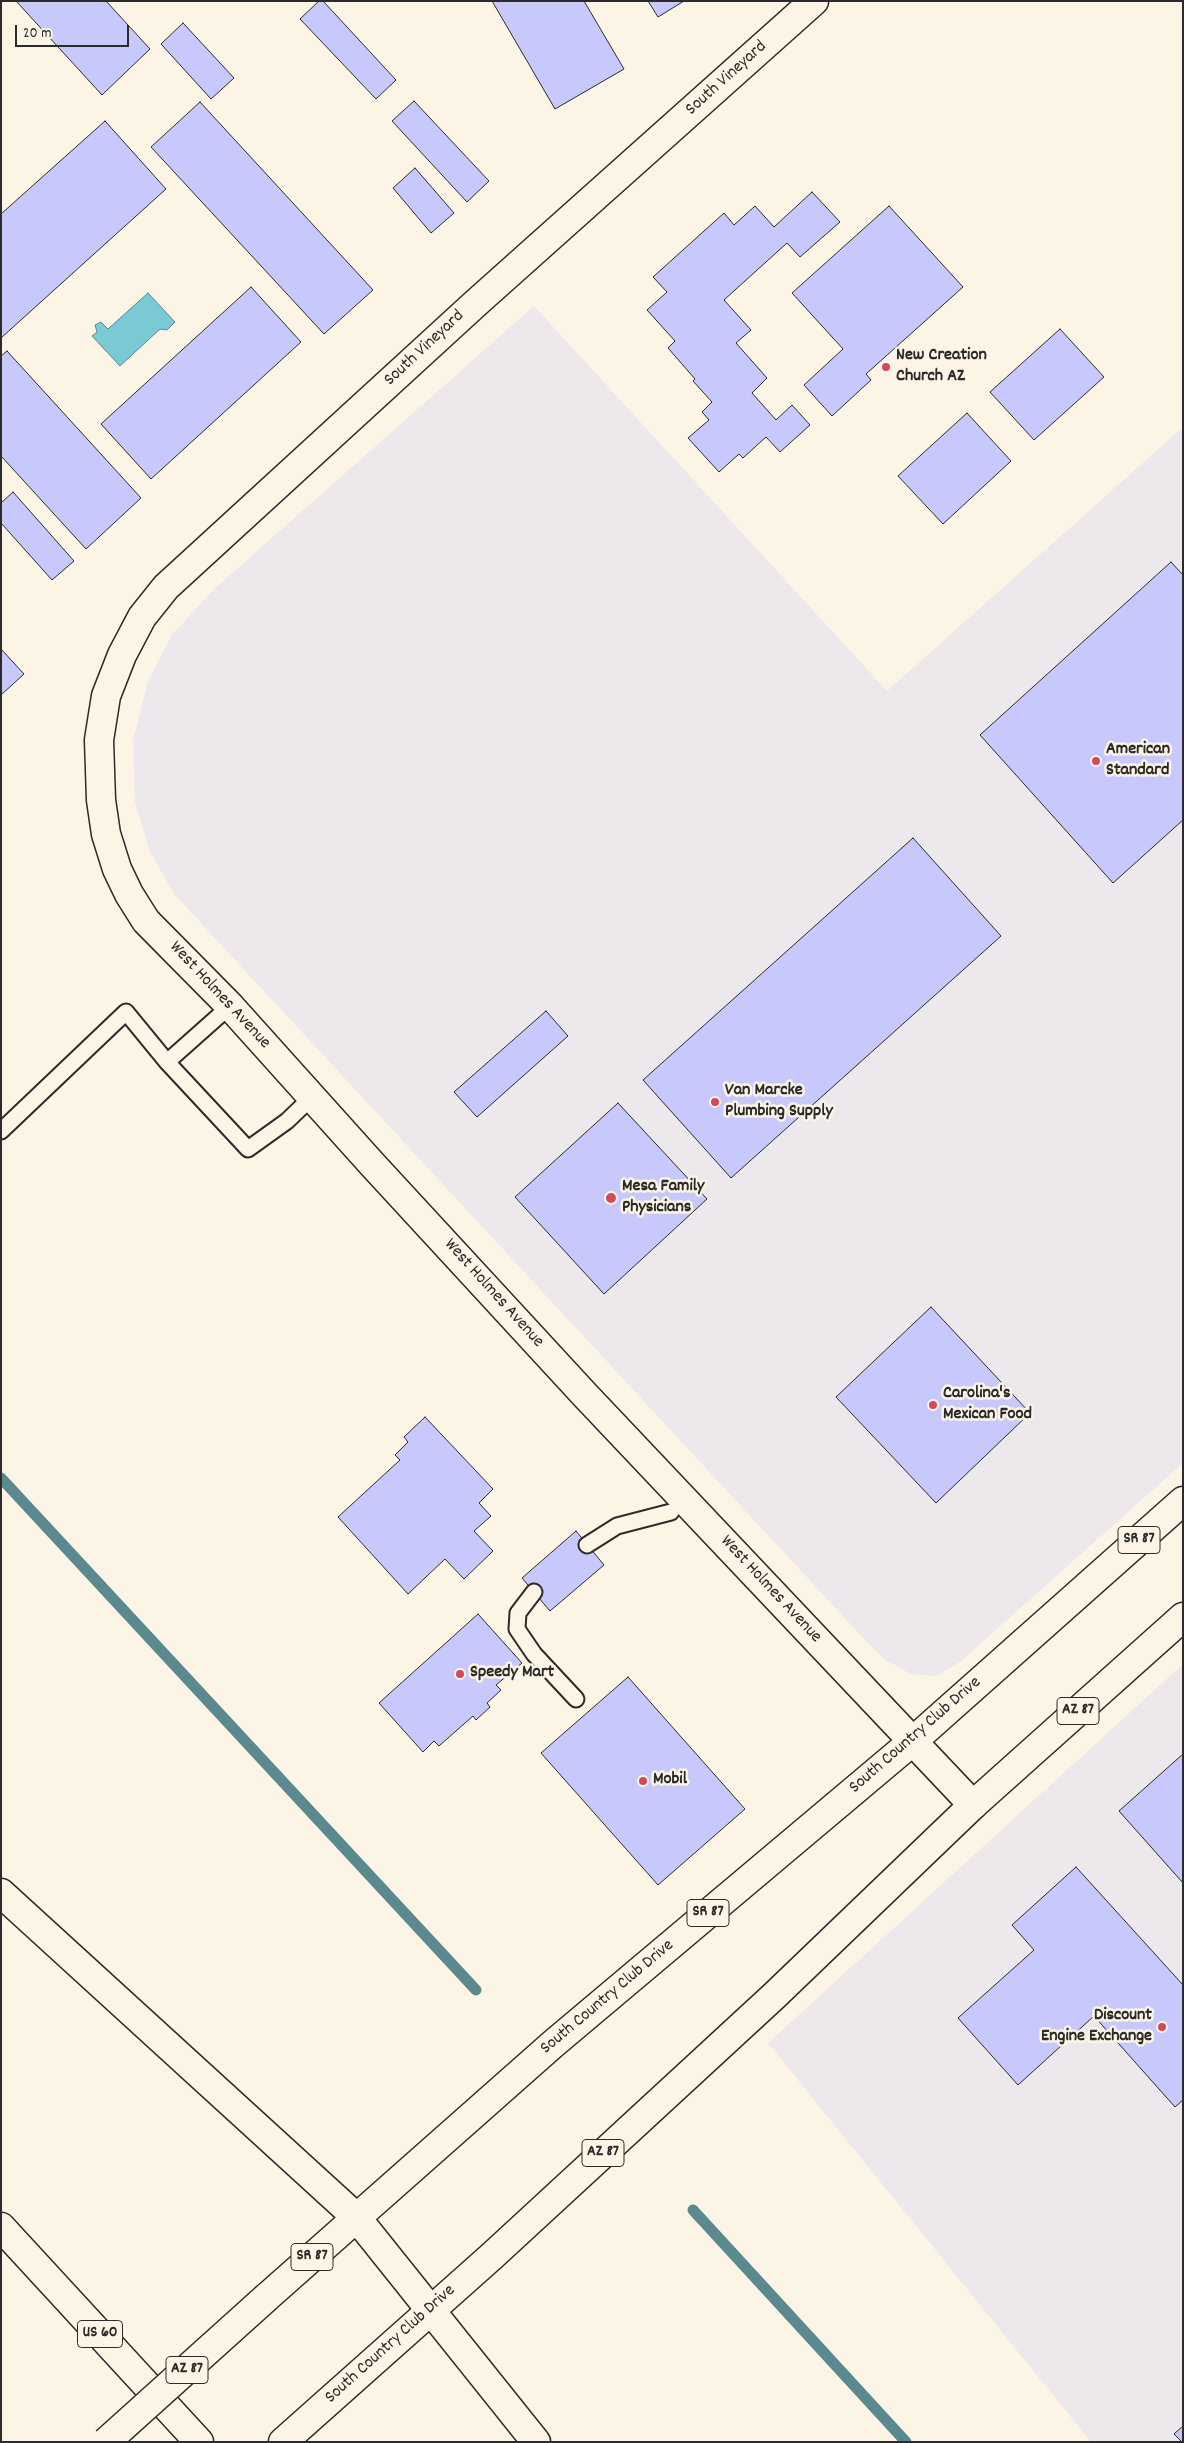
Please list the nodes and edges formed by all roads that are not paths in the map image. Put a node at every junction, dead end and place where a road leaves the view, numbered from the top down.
1 (814, 1) edge
2 (99, 740) joint
3 (230, 1006) junction
4 (167, 1062) junction
5 (312, 1098) junction
6 (1, 1131) edge
7 (1183, 1501) edge
8 (671, 1512) dead end
9 (587, 1545) dead end
10 (534, 1592) dead end
11 (1183, 1617) edge
12 (576, 1699) dead end
13 (913, 1741) junction
14 (973, 1806) junction
15 (1, 1893) edge
16 (356, 2217) junction
17 (1, 2227) edge
18 (268, 2297) joint
19 (432, 2309) junction
20 (106, 2442) edge
21 (199, 2442) edge
22 (283, 2442) edge
23 (536, 2442) edge

1 - 2 main road, South Vineyard
2 - 3 main road, West Holmes Avenue
3 - 4 lane
3 - 5 main road, West Holmes Avenue
4 - 5 lane
4 - 6 lane
5 - 13 main road, West Holmes Avenue
7 - 13 main road, South Country Club Drive / SR 87
8 - 9 lane
10 - 12 lane
11 - 14 main road, South Country Club Drive / AZ 87
13 - 14 main road, West Holmes Avenue
13 - 16 main road, South Country Club Drive / SR 87
14 - 19 main road, South Country Club Drive / AZ 87
15 - 16 main road
16 - 18 main road, South Country Club Drive / SR 87
16 - 19 main road
17 - 21 main road, US 60
18 - 20 main road, South Country Club Drive / AZ 87, bridge
19 - 22 main road, South Country Club Drive / AZ 87
19 - 23 main road

